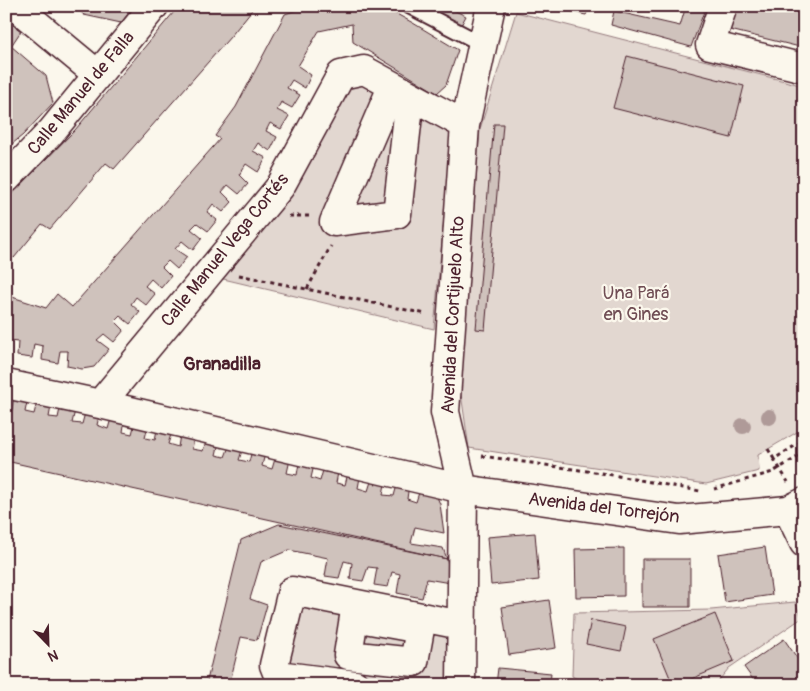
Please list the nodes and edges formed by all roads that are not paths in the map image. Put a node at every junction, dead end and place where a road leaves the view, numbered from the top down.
1 (15, 6) edge
2 (154, 6) edge
3 (409, 6) edge
4 (491, 6) edge
5 (723, 6) edge
6 (482, 44) junction
7 (804, 68) edge
8 (97, 74) junction
9 (465, 125) junction
10 (6, 179) edge
11 (6, 384) edge
12 (100, 404) junction
13 (463, 489) junction
14 (796, 506) edge
15 (804, 543) edge
16 (461, 625) junction
17 (355, 685) edge
18 (461, 685) edge

1 - 8 street
2 - 8 street, Calle Manuel de Falla
3 - 6 lane
4 - 6 street, Avenida del Cortijuelo Alto
5 - 7 street
6 - 9 street, Avenida del Cortijuelo Alto
8 - 10 street, Calle Manuel de Falla
9 - 12 street, Calle Manuel Vega Cortés
9 - 13 street, Avenida del Cortijuelo Alto
11 - 12 street, Avenida del Torrejón
12 - 13 street, Avenida del Torrejón
13 - 14 street, Avenida del Torrejón
13 - 16 street, Avenida del Cortijuelo Alto
14 - 15 street
16 - 17 street
16 - 18 street, Avenida del Cortijuelo Alto

